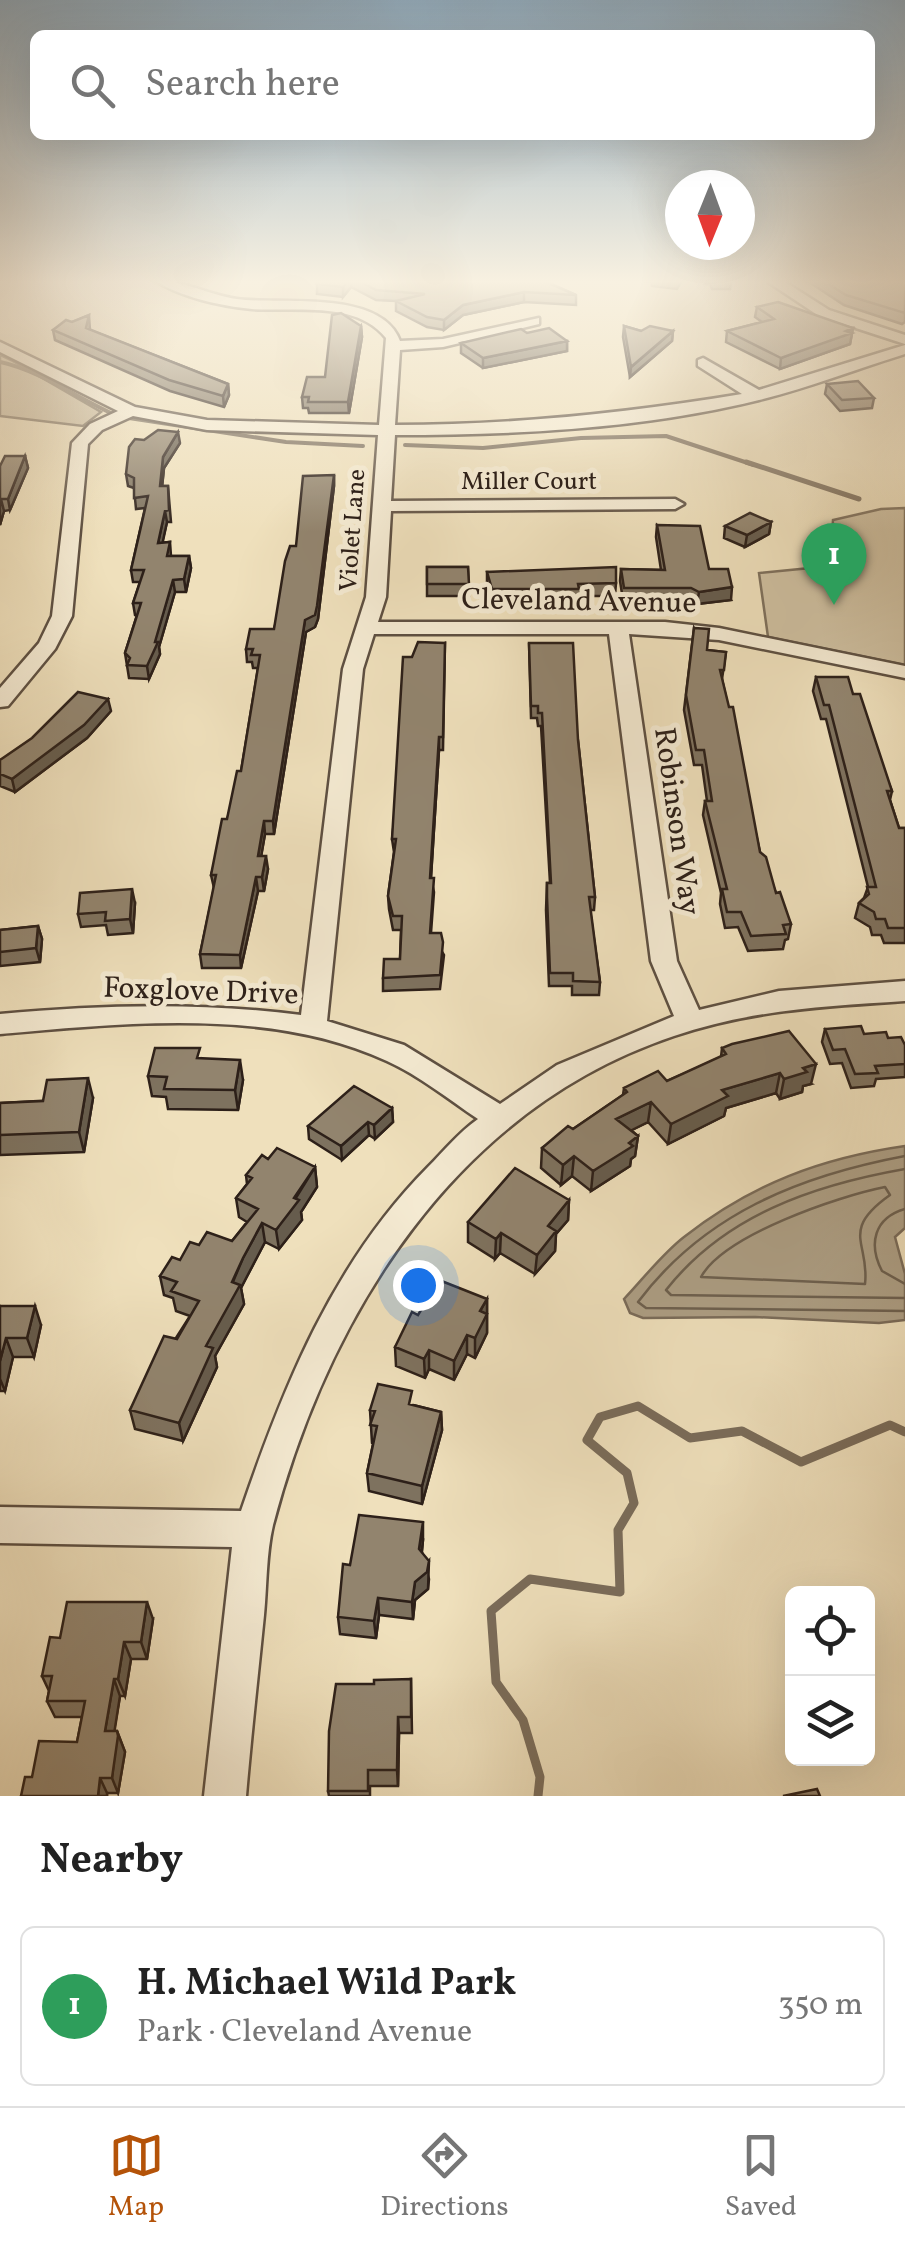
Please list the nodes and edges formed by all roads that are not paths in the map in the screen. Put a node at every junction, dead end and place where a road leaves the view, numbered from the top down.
1 (36, 364) edge
2 (391, 364) edge
3 (703, 364) dead end
4 (856, 364) edge
5 (757, 396) junction
6 (131, 410) junction
7 (385, 430) junction
8 (676, 504) dead end
9 (382, 506) junction
10 (618, 627) junction
11 (367, 628) junction
12 (901, 672) edge
13 (905, 693) edge
14 (0, 700) edge
15 (905, 991) edge
16 (690, 1019) junction
17 (0, 1024) edge
18 (314, 1027) junction
19 (497, 1118) junction
20 (0, 1525) edge
21 (254, 1529) junction
22 (225, 1796) edge

1 - 6 street
2 - 7 street, Violet Lane
3 - 5 street
4 - 5 street
5 - 7 street
6 - 7 street
6 - 14 street
7 - 9 street, Violet Lane
8 - 9 street, Miller Court
9 - 11 street, Violet Lane
10 - 11 street, Cleveland Avenue
10 - 12 street, Cleveland Avenue
10 - 16 street, Robinson Way
11 - 18 street, Violet Lane
12 - 13 street
15 - 16 street
16 - 19 street
17 - 18 street, Foxglove Drive
18 - 19 street, Foxglove Drive
19 - 21 street
20 - 21 street
21 - 22 street

